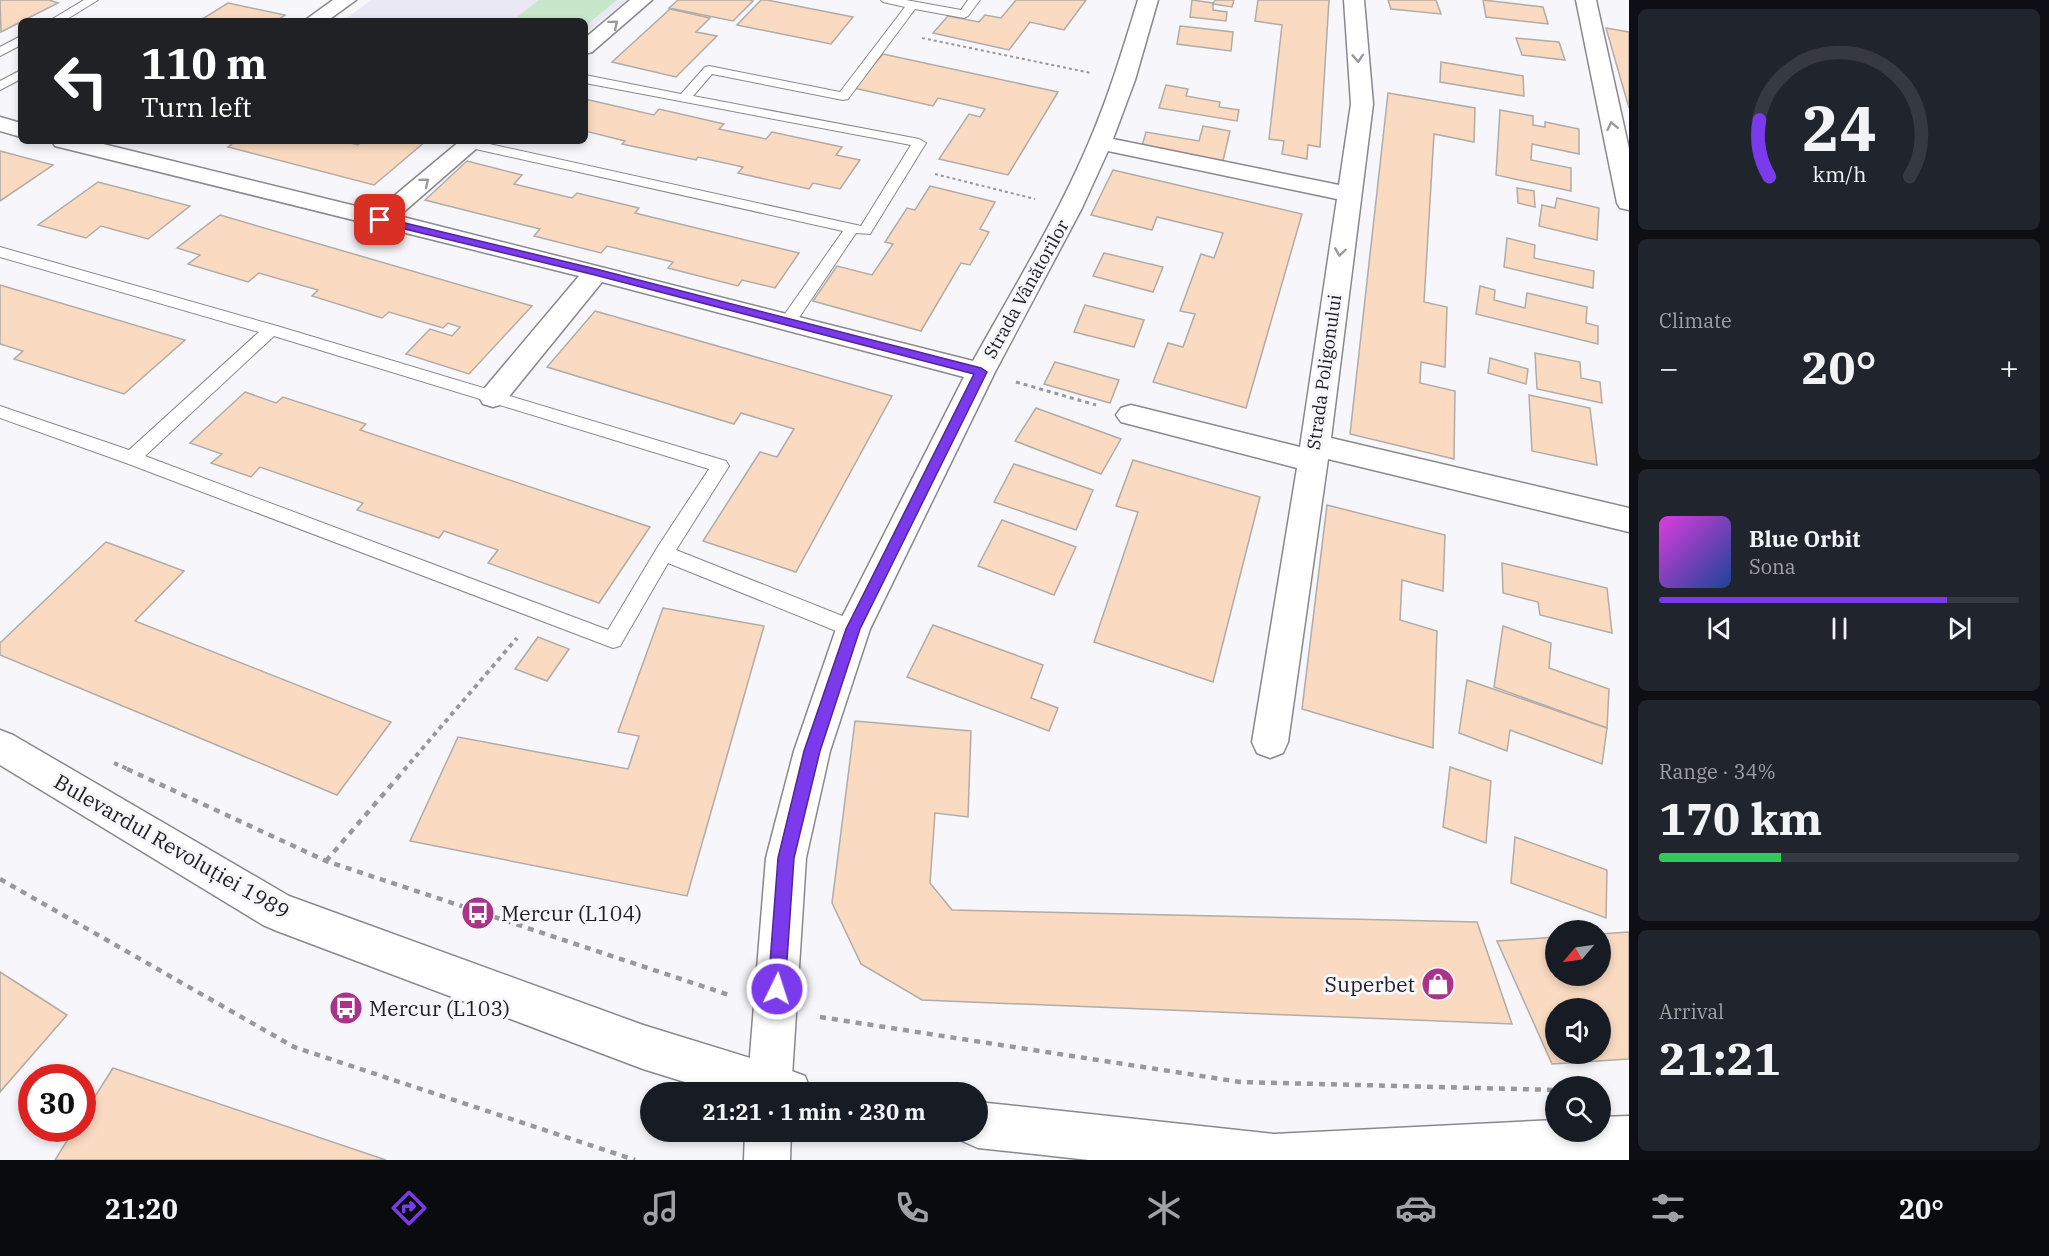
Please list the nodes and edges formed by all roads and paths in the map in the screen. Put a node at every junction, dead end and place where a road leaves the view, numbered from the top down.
1 (93, 0) edge
2 (346, 0) edge
3 (642, 0) edge
4 (887, 0) edge
5 (974, 0) edge
6 (1148, 0) edge
7 (1354, 0) edge
8 (1586, 0) edge
9 (912, 4) junction
10 (60, 18) edge
11 (319, 18) edge
12 (892, 32) junction
13 (18, 42) edge
14 (588, 45) edge
15 (4, 54) edge
16 (18, 76) edge
17 (588, 80) edge
18 (1124, 80) junction
19 (0, 86) edge
20 (684, 98) junction
21 (1100, 142) junction
22 (88, 144) edge
23 (470, 144) edge
24 (481, 144) edge
25 (122, 148) edge
26 (905, 166) junction
27 (1348, 194) junction
28 (1629, 203) edge
29 (1070, 208) junction
30 (380, 220) junction
31 (852, 228) junction
32 (0, 252) edge
33 (596, 272) junction
34 (788, 321) junction
35 (271, 330) junction
36 (981, 372) junction
37 (493, 397) junction
38 (0, 412) edge
39 (1131, 415) joint
40 (1314, 453) junction
41 (132, 458) junction
42 (1629, 520) edge
43 (664, 553) junction
44 (539, 612) junction
45 (853, 629) junction
46 (1270, 742) dead end
47 (0, 746) edge
48 (326, 861) dead end
49 (0, 879) edge
50 (728, 1082) edge
51 (775, 1082) edge
52 (988, 1126) edge
53 (1629, 1139) edge
54 (769, 1142) edge
55 (634, 1160) edge
56 (767, 1160) edge

1 - 10 lane
2 - 11 street
14 -> 3 street
4 - 9 lane
5 - 9 lane
6 - 18 street, Strada Vânătorilor
7 -> 27 street, Strada Poligonului
28 -> 8 street
9 - 12 lane
12 - 18 path
12 - 20 lane
13 - 15 lane
16 - 19 lane
17 - 20 lane
18 - 21 street, Strada Vânătorilor
20 - 26 lane
21 - 27 street
21 - 29 street, Strada Vânătorilor
22 - 25 street
30 -> 23 street
24 - 31 lane
25 - 30 street
26 - 29 path
26 - 31 lane
27 -> 40 street, Strada Poligonului
29 - 36 street, Strada Vânătorilor
30 - 33 street
31 - 34 lane
32 - 35 lane
33 - 34 street
33 - 37 street
34 - 36 street
35 - 37 lane
35 - 41 lane
36 - 39 path
36 - 45 street, Strada Vânătorilor
37 - 43 lane
38 - 41 lane
39 - 40 street
40 - 42 street
40 - 46 street, Strada Poligonului
41 - 44 lane
43 - 44 lane
43 - 45 lane
44 - 48 path
45 - 51 street, Strada Vânătorilor
47 - 50 street, Bulevardul Revoluției 1989
49 - 55 path
52 - 53 street
54 - 56 street, Strada Vânătorilor

